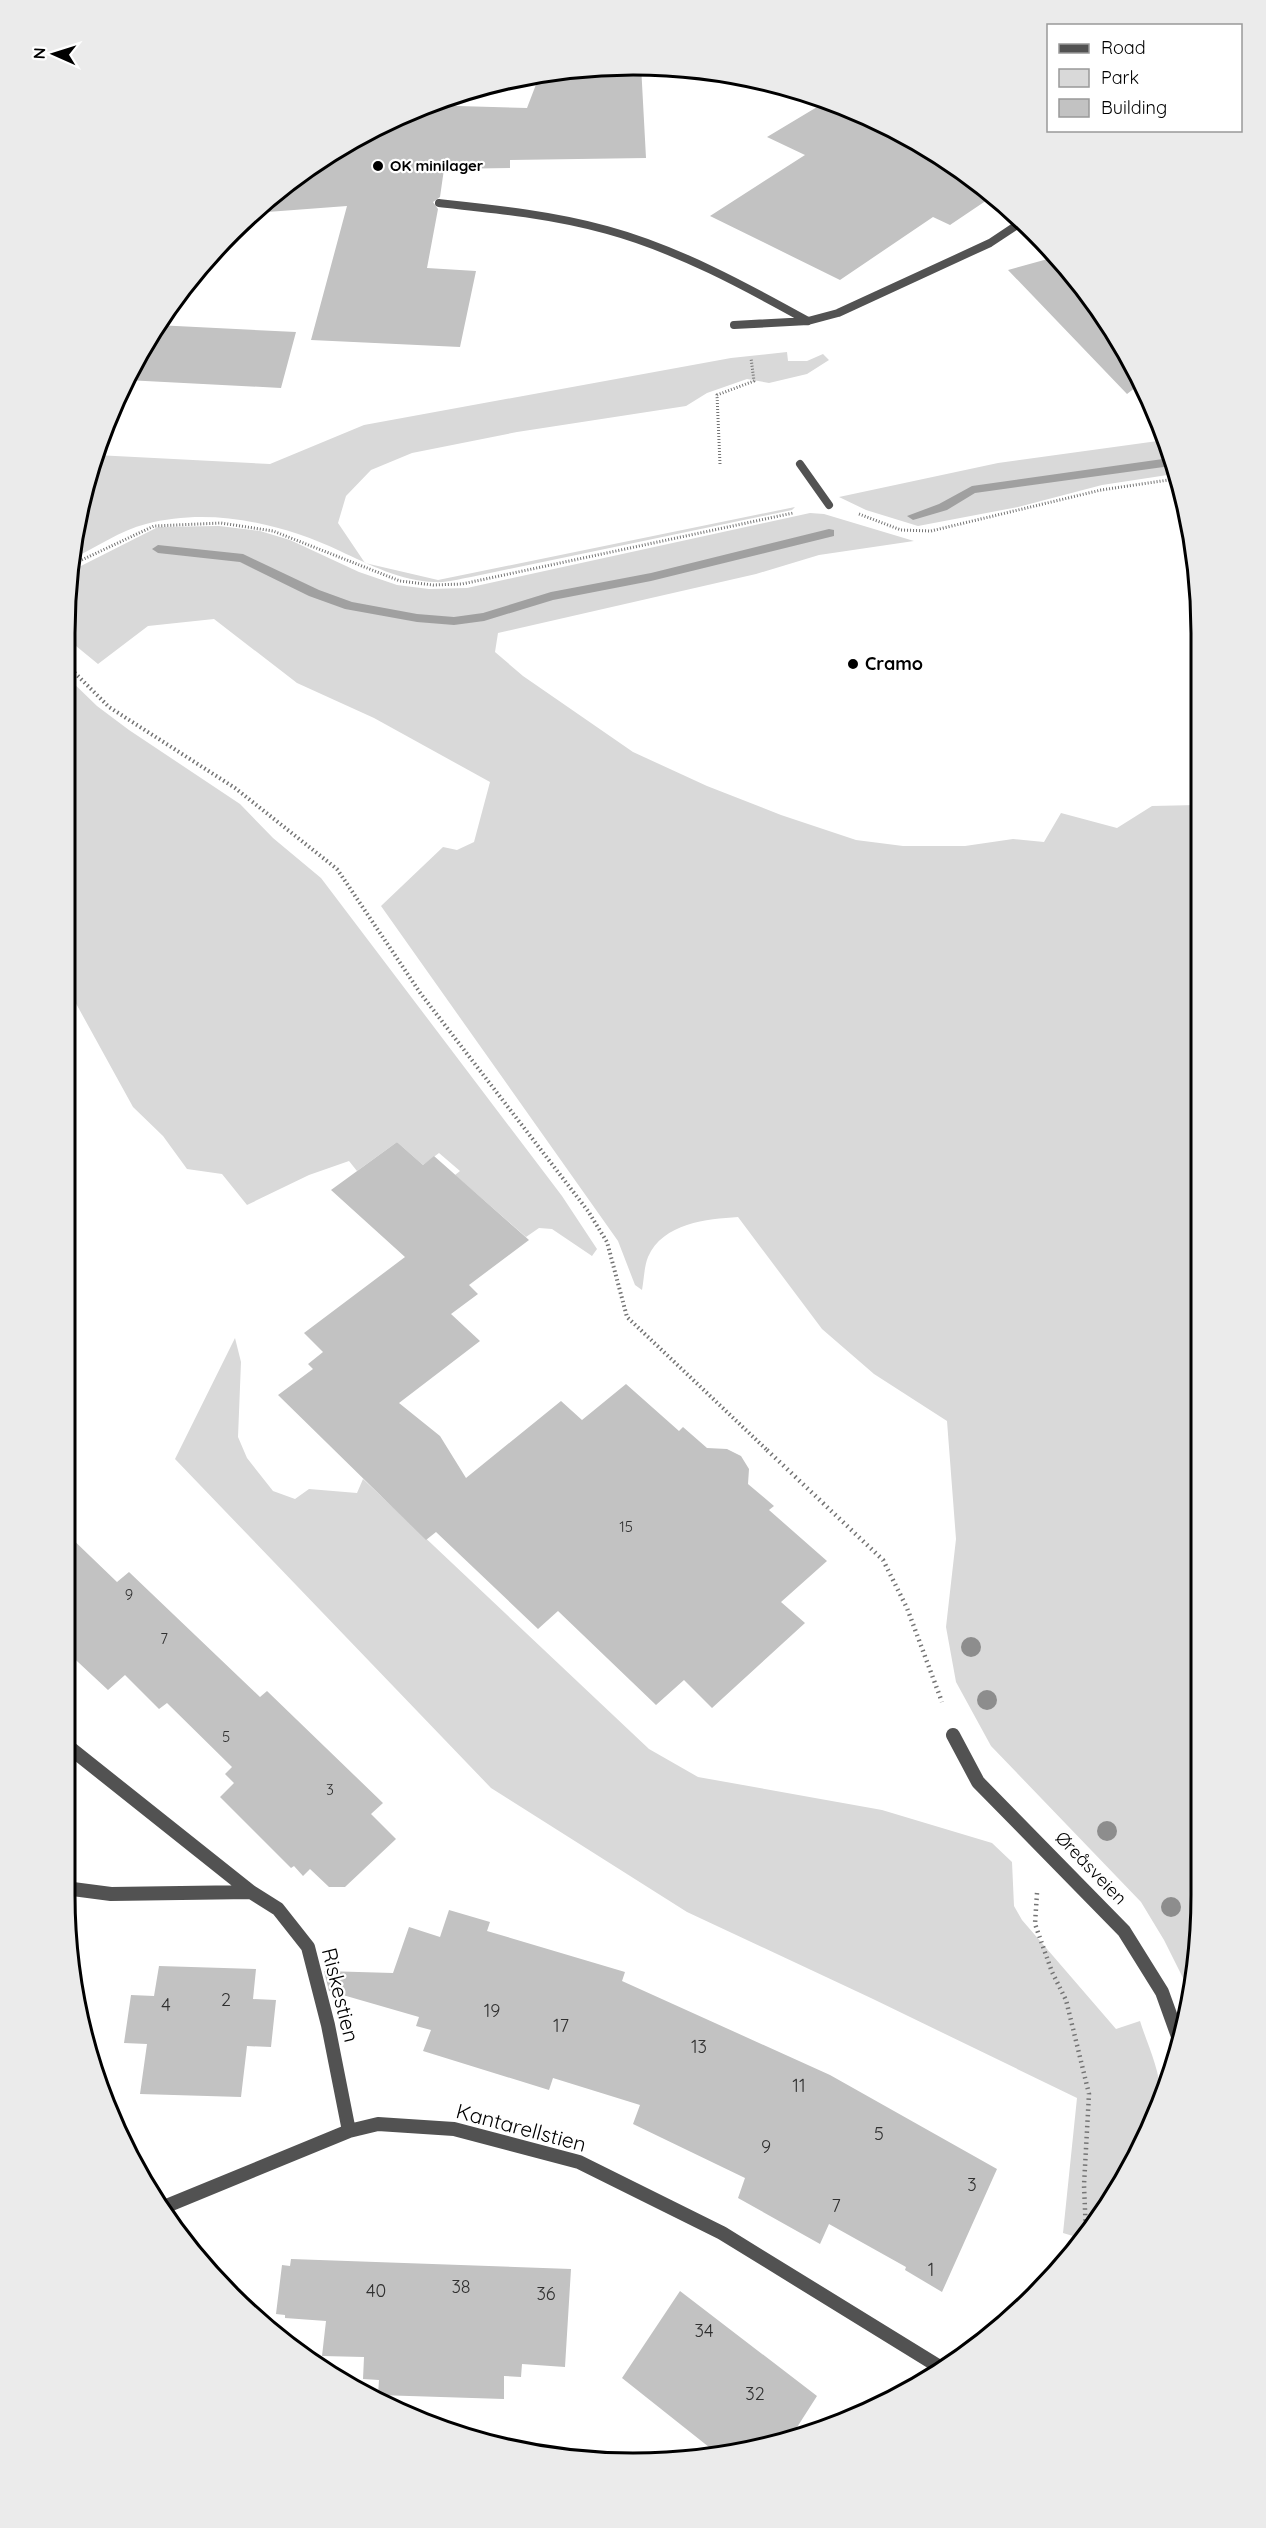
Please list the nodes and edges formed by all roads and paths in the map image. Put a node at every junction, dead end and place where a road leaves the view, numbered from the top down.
1 (440, 203) dead end
2 (1015, 226) edge
3 (808, 321) junction
4 (735, 325) dead end
5 (751, 353) dead end
6 (720, 464) dead end
7 (800, 464) dead end
8 (1169, 480) edge
9 (829, 505) junction
10 (80, 561) edge
11 (75, 674) edge
12 (953, 1734) joint
13 (75, 1753) edge
14 (1040, 1843) junction
15 (75, 1889) edge
16 (251, 1892) junction
17 (1175, 2027) edge
18 (349, 2131) junction
19 (169, 2205) edge
20 (1085, 2221) edge
21 (935, 2364) edge

1 - 3 street
2 - 3 street
3 - 4 street
5 - 6 path
7 - 9 street
8 - 9 path
9 - 10 path
11 - 12 path
12 - 14 street, Øreåsveien
13 - 16 street, Riskestien
14 - 17 street, Øreåsveien
14 - 20 path
15 - 16 street
16 - 18 street, Riskestien
18 - 19 street, Kantarellstien
18 - 21 street, Kantarellstien

